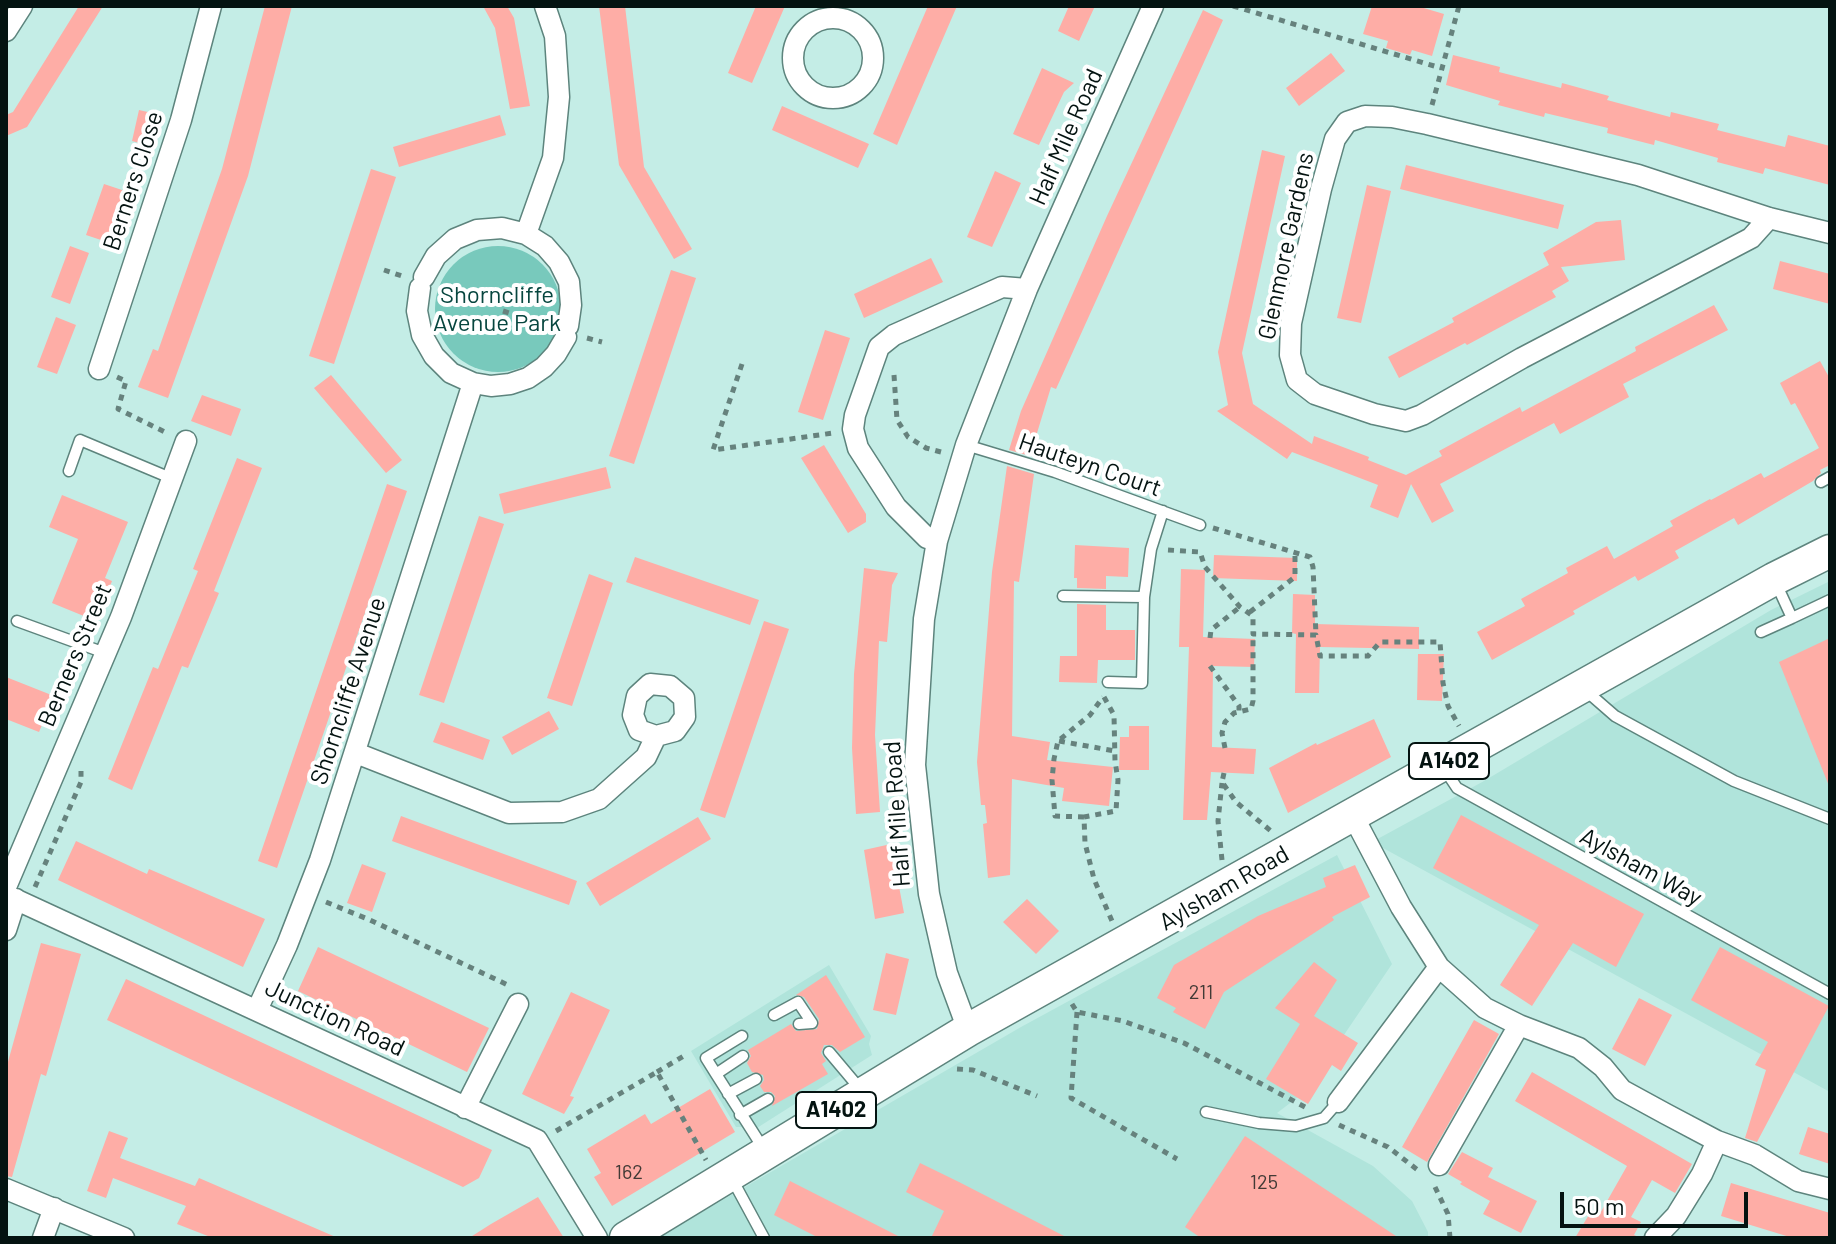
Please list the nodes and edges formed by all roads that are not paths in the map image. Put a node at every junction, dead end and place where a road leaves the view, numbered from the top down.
1 (22, 6) edge
2 (211, 6) edge
3 (545, 6) edge
4 (1153, 6) edge
5 (857, 14) edge
6 (6, 31) edge
7 (1769, 218) junction
8 (1830, 233) edge
9 (526, 234) junction
10 (1027, 289) junction
11 (99, 369) road end
12 (473, 383) junction
13 (186, 441) road end
14 (966, 445) junction
15 (69, 471) dead end
16 (173, 479) junction
17 (1163, 511) junction
18 (1200, 525) road end
19 (937, 541) junction
20 (1830, 551) edge
21 (1774, 579) junction
22 (1063, 596) dead end
23 (1144, 597) junction
24 (1830, 600) edge
25 (1792, 618) junction
26 (17, 621) dead end
27 (1761, 632) dead end
28 (105, 653) junction
29 (1108, 682) dead end
30 (1583, 688) junction
31 (656, 736) dead end
32 (356, 753) junction
33 (1442, 765) junction
34 (1352, 814) junction
35 (1830, 819) edge
36 (9, 893) edge
37 (6, 930) edge
38 (1439, 967) junction
39 (1830, 994) edge
40 (518, 1004) road end
41 (257, 1010) junction
42 (774, 1015) dead end
43 (799, 1024) dead end
44 (1519, 1025) junction
45 (968, 1030) junction
46 (742, 1036) dead end
47 (743, 1056) dead end
48 (824, 1067) dead end
49 (716, 1074) junction
50 (756, 1079) dead end
51 (864, 1093) junction
52 (728, 1094) junction
53 (768, 1099) dead end
54 (465, 1108) junction
55 (1331, 1110) joint
56 (1206, 1112) dead end
57 (740, 1115) junction
58 (1717, 1141) junction
59 (767, 1153) junction
60 (1430, 1173) road end
61 (724, 1179) junction
62 (6, 1189) edge
63 (1830, 1189) edge
64 (54, 1208) junction
65 (43, 1238) edge
66 (124, 1238) edge
67 (597, 1238) edge
68 (626, 1238) edge
69 (764, 1238) edge
70 (1655, 1238) edge

1 - 6 street
2 - 11 street, Berners Close
3 - 9 street
4 - 10 street, Half Mile Road
5 - 5 street
7 - 7 street, Glenmore Gardens
7 - 8 street, Glenmore Gardens
9 - 12 street
9 - 12 street
10 - 14 street, Half Mile Road
10 - 19 street
12 - 32 street, Shorncliffe Avenue
13 - 16 street, Berners Street
14 - 17 lane, Hauteyn Court
14 - 19 street, Half Mile Road
15 - 16 lane
16 - 28 street, Berners Street
17 - 18 lane, Hauteyn Court
17 - 23 lane
19 - 45 street, Half Mile Road
20 - 21 main road, Aylsham Road / A1402
21 - 25 lane
21 - 30 main road, Aylsham Road / A1402
22 - 23 lane
23 - 29 lane
24 - 25 lane
25 - 27 lane
26 - 28 lane
28 - 36 street, Berners Street
30 - 33 main road, Aylsham Road / A1402
30 - 35 lane
31 - 32 street
32 - 41 street, Shorncliffe Avenue
33 - 34 main road, Aylsham Road / A1402
33 - 39 lane, Aylsham Way
34 - 38 street
34 - 45 main road, Aylsham Road / A1402
36 - 37 street, Berners Street
36 - 41 street, Junction Road
38 - 44 street
38 - 55 street
40 - 54 street
41 - 54 street, Junction Road
42 - 43 lane
44 - 58 street
44 - 60 street
45 - 51 main road, Aylsham Road / A1402
46 - 49 lane
47 - 49 lane
48 - 51 lane
49 - 52 lane
50 - 52 lane
51 - 59 main road, Aylsham Road / A1402
52 - 57 lane
53 - 57 lane
54 - 67 street, Junction Road
55 - 56 lane
57 - 59 lane
58 - 63 street
58 - 70 street
59 - 61 main road, Aylsham Road / A1402
61 - 68 main road, Aylsham Road / A1402
61 - 69 lane
62 - 64 street
64 - 65 street
64 - 66 street

